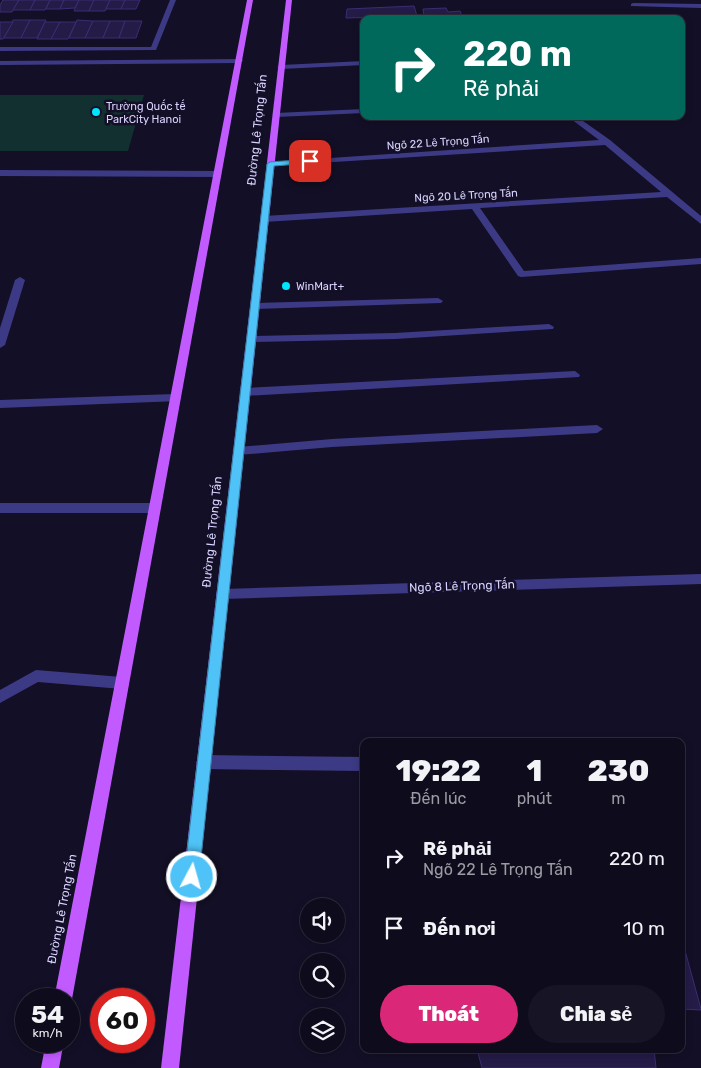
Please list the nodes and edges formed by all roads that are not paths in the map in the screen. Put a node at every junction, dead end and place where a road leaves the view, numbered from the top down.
1 (173, 0) edge
2 (250, 0) edge
3 (289, 0) edge
4 (633, 6) edge
5 (701, 6) edge
6 (0, 49) edge
7 (239, 61) junction
8 (0, 63) edge
9 (360, 63) edge
10 (281, 67) junction
11 (360, 111) edge
12 (276, 115) junction
13 (577, 120) edge
14 (607, 142) junction
15 (270, 164) junction
16 (0, 173) edge
17 (218, 174) junction
18 (669, 194) junction
19 (474, 206) junction
20 (264, 219) junction
21 (701, 221) edge
22 (701, 261) edge
23 (20, 280) dead end
24 (438, 301) dead end
25 (255, 306) junction
26 (549, 327) dead end
27 (251, 339) junction
28 (0, 345) edge
29 (576, 374) dead end
30 (244, 392) junction
31 (175, 398) junction
32 (0, 404) edge
33 (597, 429) dead end
34 (238, 451) junction
35 (0, 508) edge
36 (155, 508) junction
37 (701, 579) edge
38 (223, 594) junction
39 (122, 683) junction
40 (0, 697) edge
41 (204, 762) junction
42 (360, 764) edge
43 (65, 988) edge
44 (53, 1053) edge
45 (50, 1068) edge
46 (170, 1068) edge

1 - 6 street
2 - 7 main road, Đường Lê Trọng Tấn
3 - 10 main road, Đường Lê Trọng Tấn
4 - 5 street
7 - 8 street
7 - 17 main road, Đường Lê Trọng Tấn
9 - 10 street
10 - 12 main road, Đường Lê Trọng Tấn
11 - 12 street
12 - 15 main road, Đường Lê Trọng Tấn
13 - 14 street
14 - 15 street, Ngõ 22 Lê Trọng Tấn
14 - 18 street
15 - 20 main road, Đường Lê Trọng Tấn
16 - 17 street
17 - 31 main road, Đường Lê Trọng Tấn
18 - 19 street, Ngõ 20 Lê Trọng Tấn
18 - 21 street
19 - 20 street, Ngõ 20 Lê Trọng Tấn
19 - 22 street
20 - 25 main road, Đường Lê Trọng Tấn
23 - 28 street
24 - 25 street
25 - 27 main road, Đường Lê Trọng Tấn
26 - 27 street
27 - 30 main road, Đường Lê Trọng Tấn
29 - 30 street
30 - 34 main road, Đường Lê Trọng Tấn
31 - 32 street
31 - 36 main road, Đường Lê Trọng Tấn
33 - 34 street
34 - 38 main road, Đường Lê Trọng Tấn
35 - 36 street
36 - 39 main road, Đường Lê Trọng Tấn
37 - 38 street, Ngõ 8 Lê Trọng Tấn
38 - 41 main road, Đường Lê Trọng Tấn
39 - 40 street
39 - 43 main road, Đường Lê Trọng Tấn
41 - 42 street
41 - 46 main road, Đường Lê Trọng Tấn
44 - 45 main road

